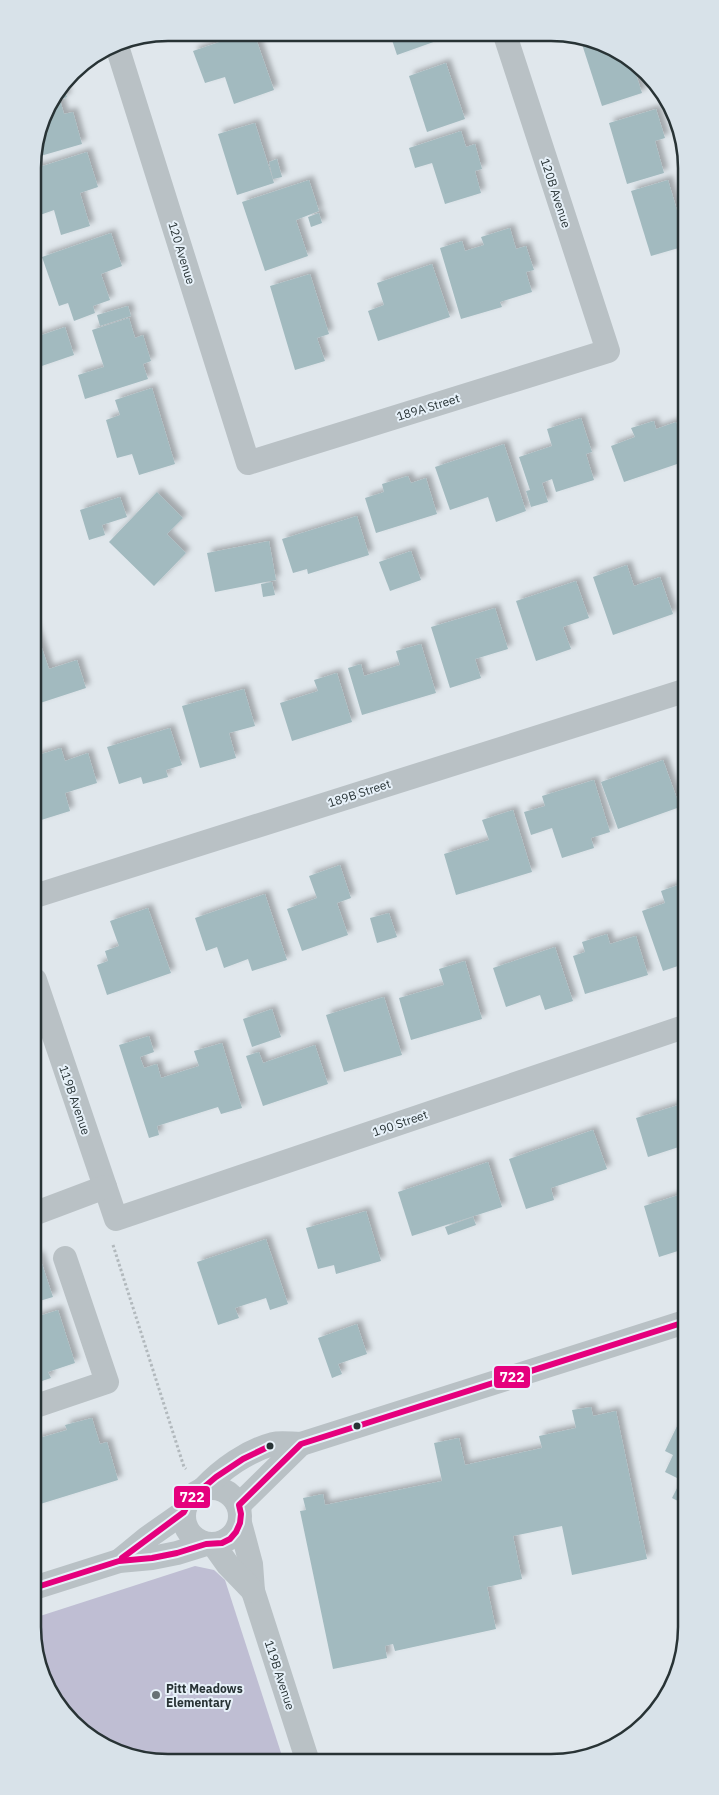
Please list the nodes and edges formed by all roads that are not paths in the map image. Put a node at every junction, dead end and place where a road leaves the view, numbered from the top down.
1 (507, 41) edge
2 (119, 52) edge
3 (608, 351) joint
4 (248, 463) joint
5 (678, 693) edge
6 (41, 894) edge
7 (41, 999) edge
8 (677, 1029) edge
9 (105, 1187) junction
10 (41, 1210) edge
11 (116, 1219) joint
12 (65, 1258) dead end
13 (677, 1324) edge
14 (41, 1404) edge
15 (300, 1444) junction
16 (196, 1480) junction
17 (184, 1512) junction
18 (239, 1514) junction
19 (209, 1544) junction
20 (119, 1561) junction
21 (41, 1586) edge
22 (253, 1591) junction
23 (305, 1754) edge

1 - 3 street, 120B Avenue
2 - 4 street, 120 Avenue
3 - 4 street, 189A Street
5 - 6 street, 189B Street
7 - 9 street, 119B Avenue
8 - 11 street, 190 Street
9 - 10 street
9 - 11 street, 119B Avenue
12 - 14 street
13 - 15 street
15 - 16 street
15 - 18 street
16 - 17 street
16 - 18 street
17 - 19 street
17 - 20 street
18 - 19 street
18 - 22 street, 119B Avenue
19 - 20 street
19 - 22 street, 119B Avenue
20 - 21 street
22 - 23 street, 119B Avenue

